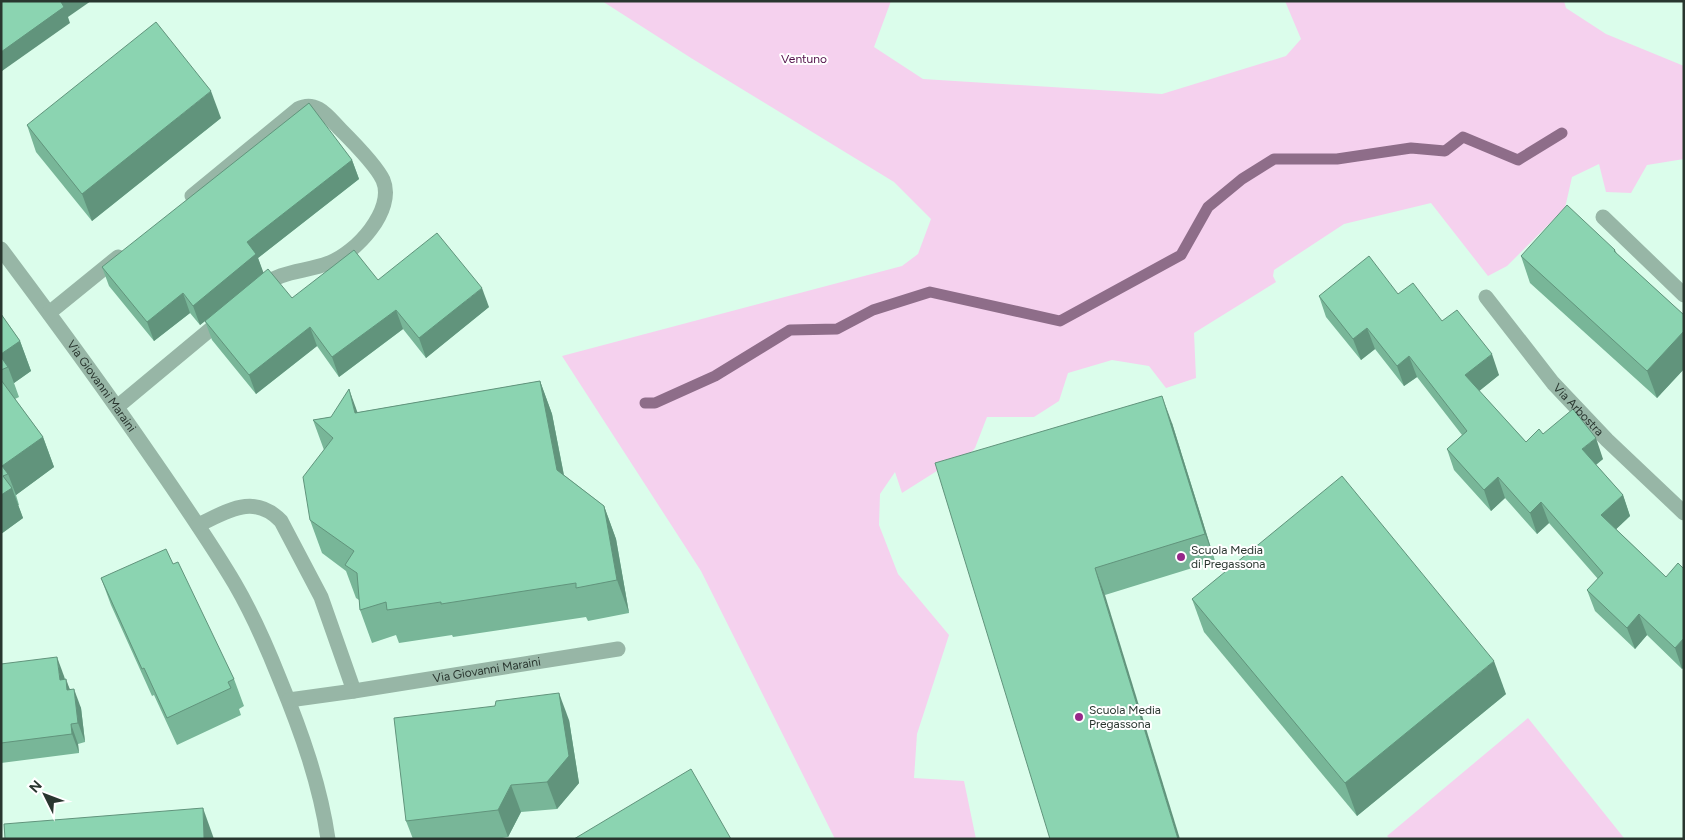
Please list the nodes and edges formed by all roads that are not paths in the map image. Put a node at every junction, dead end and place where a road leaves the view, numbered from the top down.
1 (177, 208) edge
2 (1603, 217) dead end
3 (132, 245) edge
4 (1, 249) edge
5 (251, 295) edge
6 (1684, 295) edge
7 (1486, 297) dead end
8 (236, 308) edge
9 (50, 313) junction
10 (117, 407) junction
11 (1684, 513) edge
12 (198, 525) junction
13 (618, 649) dead end
14 (354, 691) junction
15 (289, 700) junction
16 (328, 839) edge

1 - 5 street
2 - 6 street
3 - 9 street
4 - 9 street, Via Giovanni Maraini
7 - 11 street, Via Arbostra
8 - 10 street
9 - 10 street, Via Giovanni Maraini
10 - 12 street, Via Giovanni Maraini
12 - 14 street
12 - 15 street, Via Giovanni Maraini
13 - 14 street, Via Giovanni Maraini
14 - 15 street, Via Giovanni Maraini
15 - 16 street, Via Giovanni Maraini

